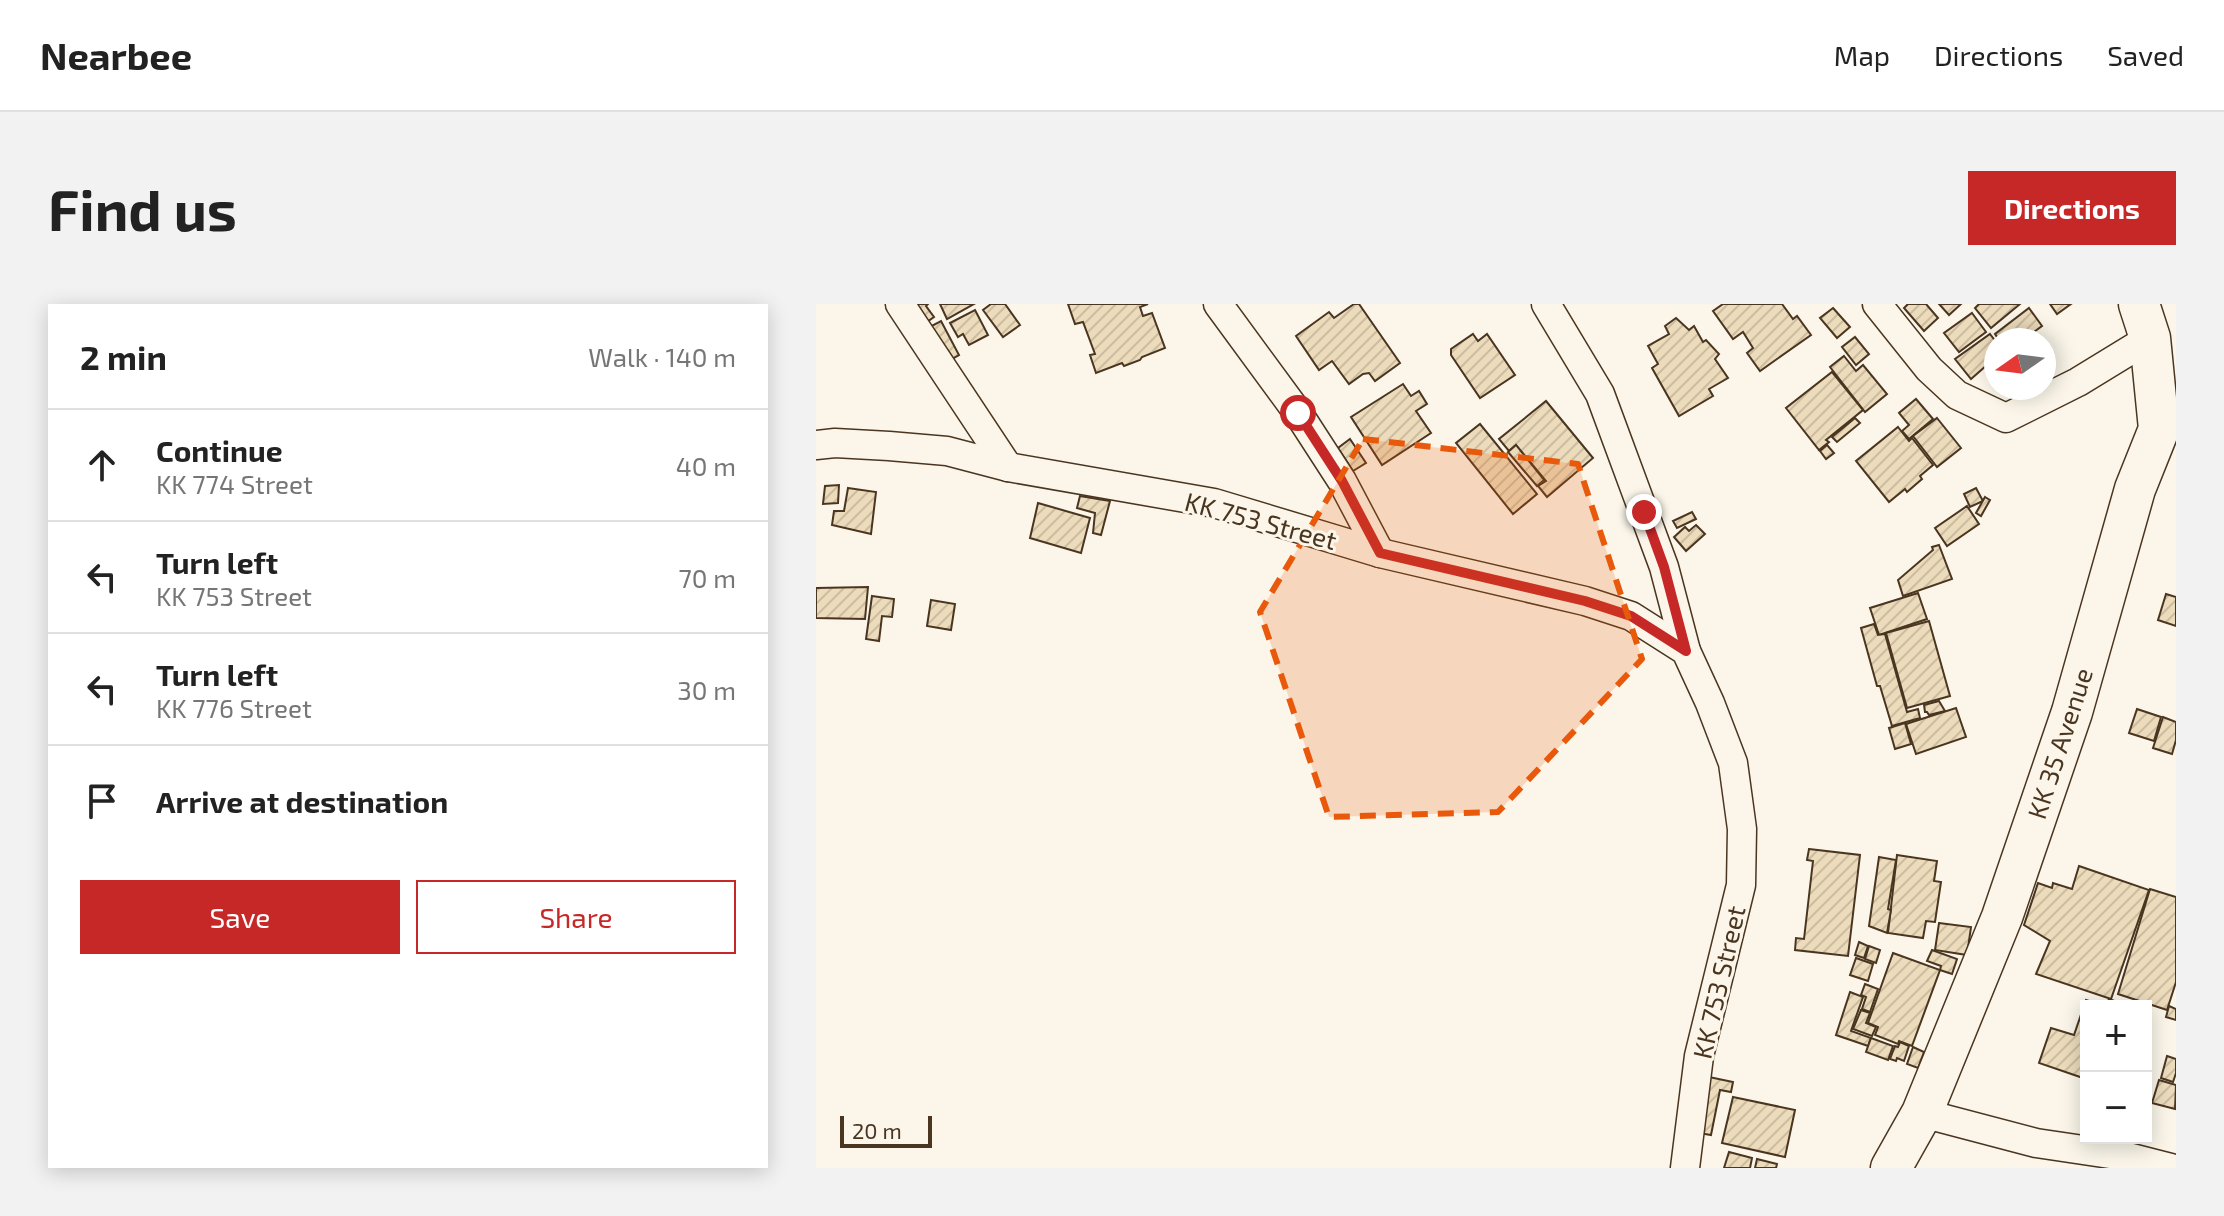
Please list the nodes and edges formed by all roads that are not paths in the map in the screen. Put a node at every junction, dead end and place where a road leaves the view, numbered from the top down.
1 (900, 304) edge
2 (1218, 304) edge
3 (1546, 304) edge
4 (1877, 304) edge
5 (2144, 321) edge
6 (2168, 426) edge
7 (816, 445) edge
8 (1008, 467) junction
9 (1380, 553) junction
10 (1686, 651) junction
11 (1922, 1113) junction
12 (1685, 1168) edge
13 (1891, 1168) edge
14 (2171, 1168) edge

1 - 8 street
2 - 9 street
3 - 10 street
4 - 5 street
5 - 6 main road, KK 35 Avenue
6 - 11 main road, KK 35 Avenue
7 - 8 street, KK 753 Street
8 - 9 street, KK 753 Street
9 - 10 street, KK 753 Street
10 - 12 street, KK 753 Street
11 - 13 main road, KK 35 Avenue
11 - 14 street

